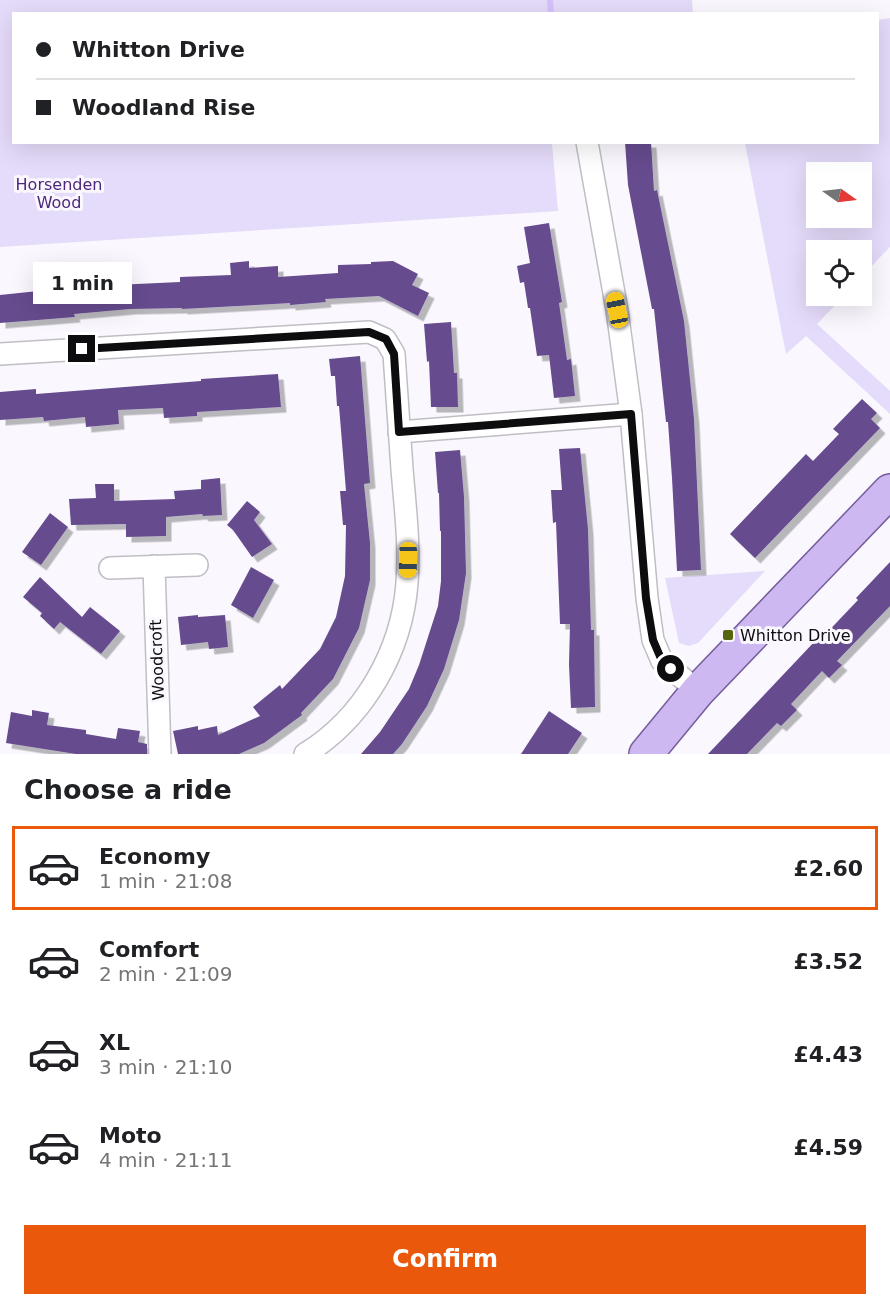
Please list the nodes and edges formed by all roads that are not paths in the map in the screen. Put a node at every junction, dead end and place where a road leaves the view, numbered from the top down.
1 (587, 144) edge
2 (0, 354) edge
3 (631, 414) junction
4 (399, 432) junction
5 (890, 491) edge
6 (197, 565) dead end
7 (154, 566) junction
8 (110, 568) dead end
9 (698, 691) junction
10 (160, 754) edge
11 (305, 754) edge
12 (646, 754) edge

1 - 3 street
2 - 4 street
3 - 4 street
3 - 9 street
4 - 11 street
5 - 9 main road
6 - 7 street
7 - 8 street
7 - 10 street, Woodcroft
9 - 12 main road

